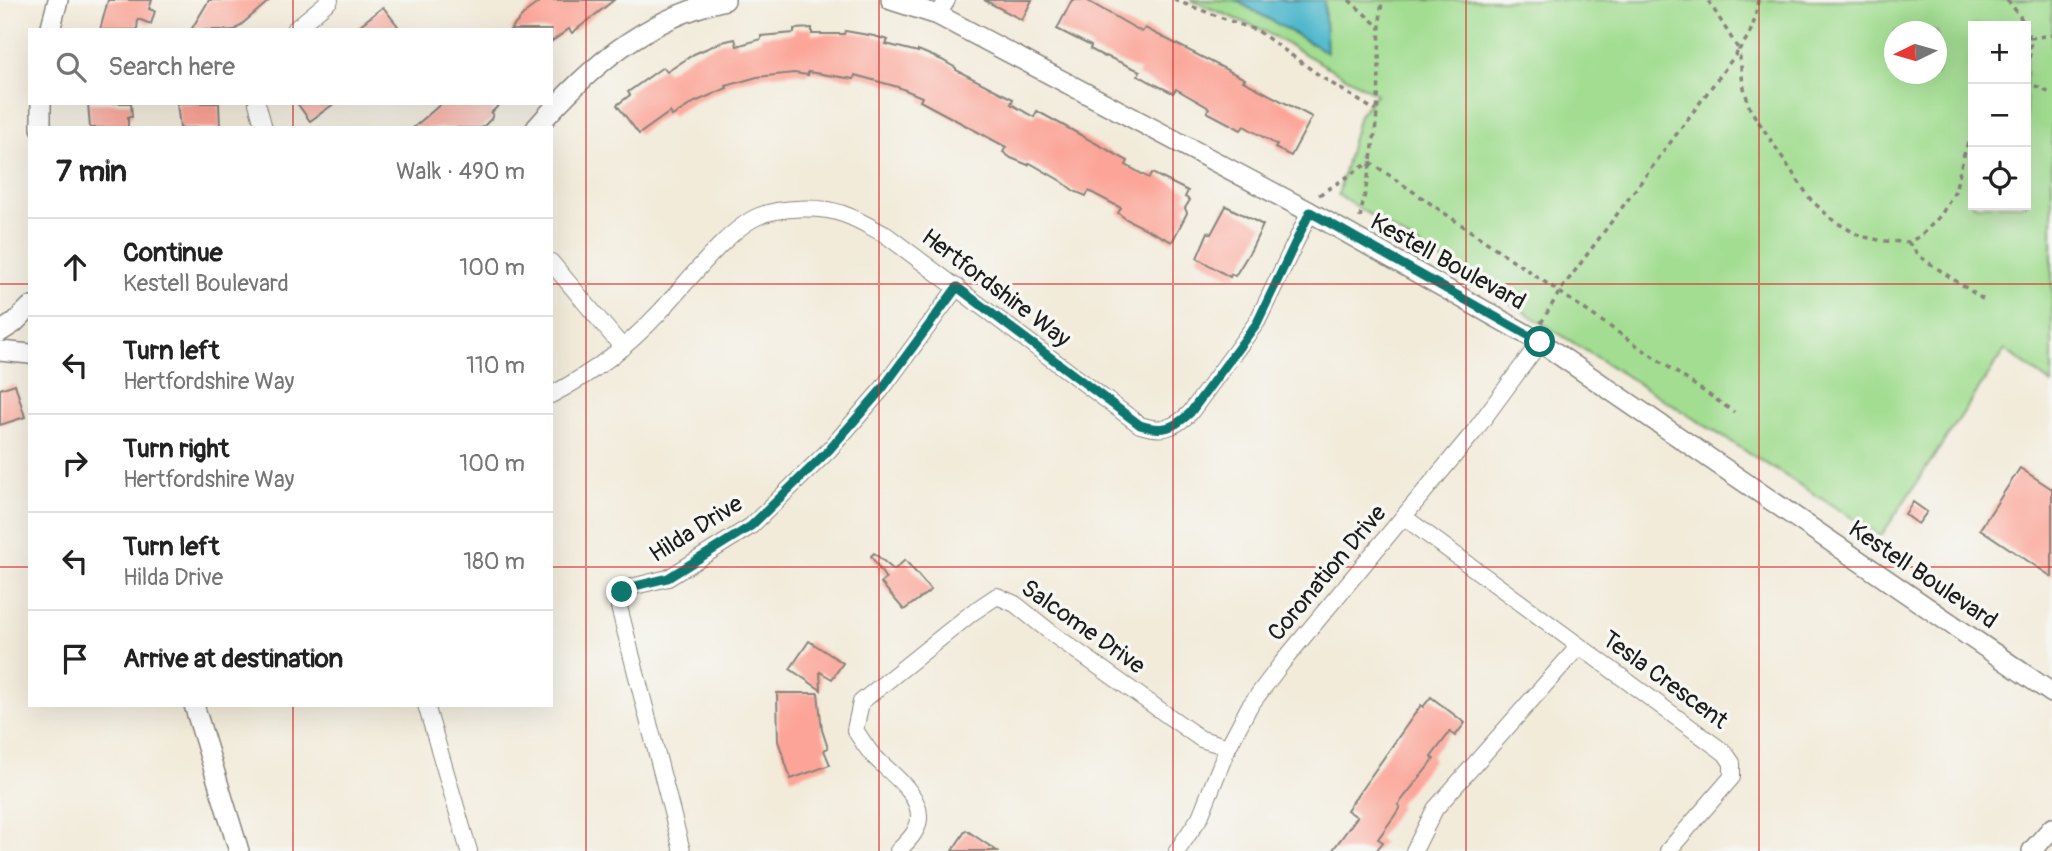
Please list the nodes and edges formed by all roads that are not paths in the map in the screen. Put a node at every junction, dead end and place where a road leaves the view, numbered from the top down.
1 (330, 0) edge
2 (725, 0) edge
3 (891, 0) edge
4 (52, 2) edge
5 (943, 7) edge
6 (50, 28) edge
7 (296, 28) edge
8 (41, 105) edge
9 (258, 105) edge
10 (41, 126) edge
11 (263, 126) edge
12 (538, 126) edge
13 (1314, 204) junction
14 (553, 264) edge
15 (957, 287) junction
16 (28, 309) edge
17 (0, 332) edge
18 (1540, 333) junction
19 (623, 348) junction
20 (0, 351) edge
21 (28, 354) edge
22 (553, 394) edge
23 (1404, 517) junction
24 (1579, 646) junction
25 (2052, 693) edge
26 (195, 707) edge
27 (427, 707) edge
28 (1227, 747) junction
29 (2052, 828) edge
30 (239, 851) edge
31 (469, 851) edge
32 (682, 851) edge
33 (898, 851) edge
34 (1177, 851) edge
35 (1414, 851) edge
36 (1668, 851) edge
37 (2032, 851) edge

1 - 7 street
2 - 12 street
3 - 5 street, Kestell Boulevard
4 - 6 street
5 - 13 street, Kestell Boulevard
8 - 10 street
9 - 11 street
13 - 15 street, Hertfordshire Way
13 - 18 street, Kestell Boulevard
14 - 19 street
15 - 19 street, Hertfordshire Way
15 - 32 street, Hilda Drive
16 - 17 street
18 - 23 street, Coronation Drive
18 - 25 street, Kestell Boulevard
19 - 22 street, Hertfordshire Way
20 - 21 street
23 - 24 street, Tesla Crescent
23 - 28 street, Coronation Drive
24 - 35 street, Tesla Crescent
24 - 36 street, Tesla Crescent
26 - 30 street
27 - 31 street
28 - 33 street, Salcome Drive
28 - 34 street, Coronation Drive
29 - 37 street

